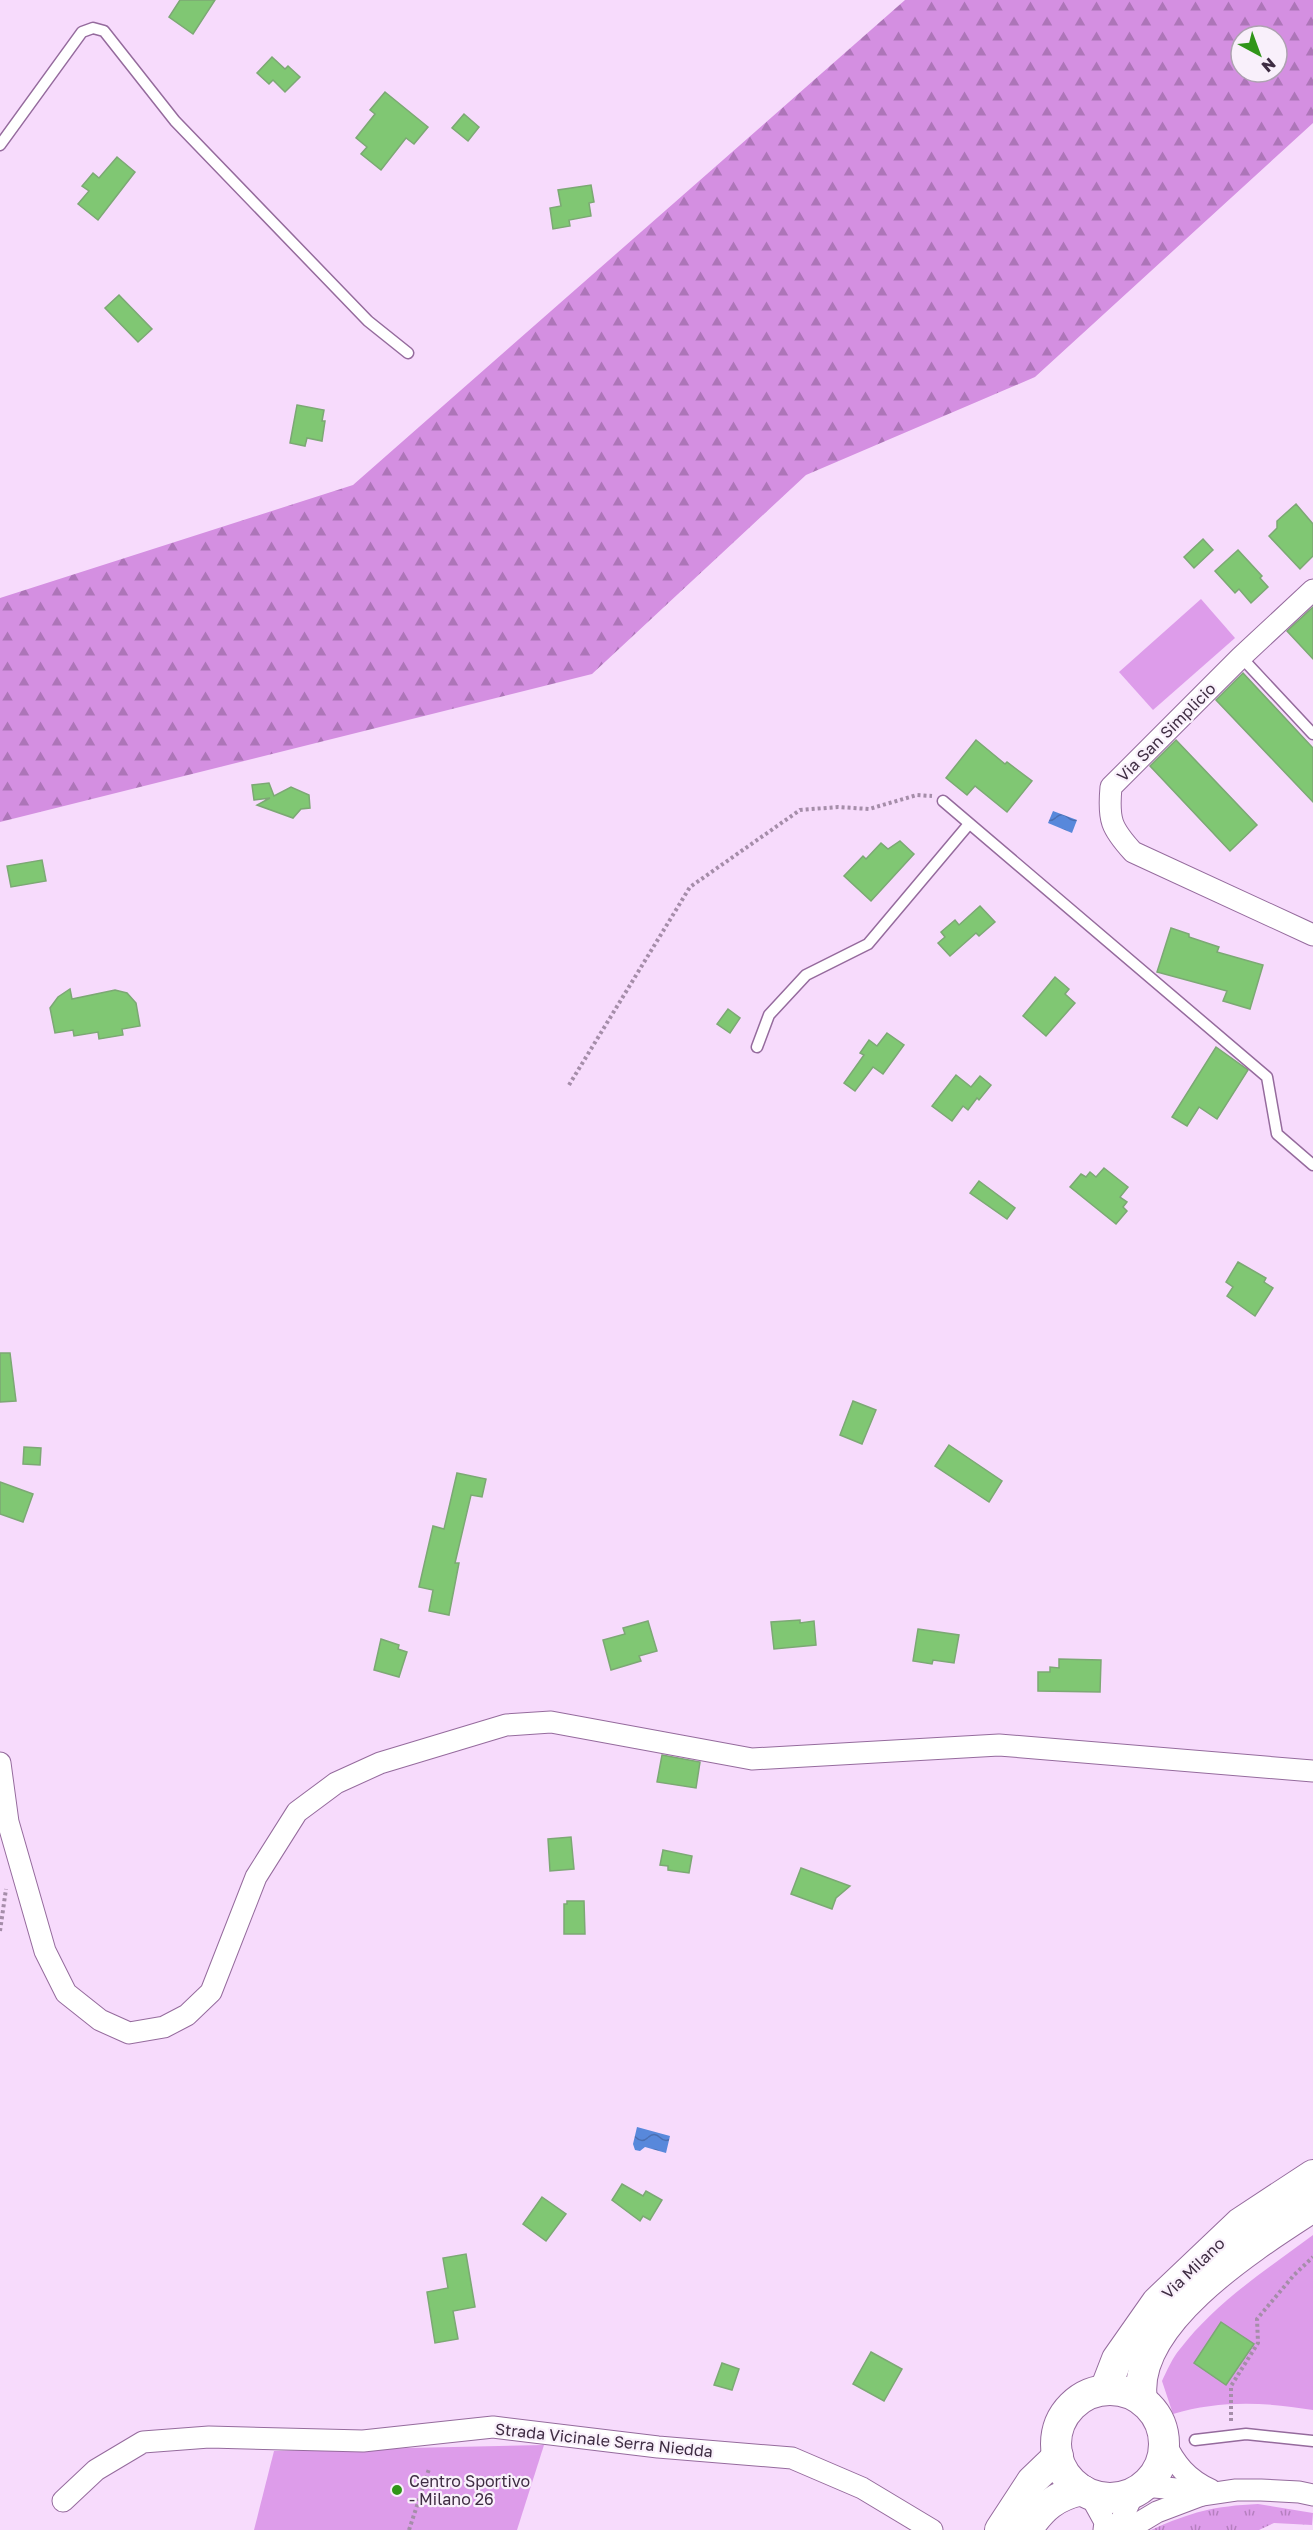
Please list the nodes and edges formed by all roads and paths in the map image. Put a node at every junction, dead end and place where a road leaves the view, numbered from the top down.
1 (0, 145) edge
2 (408, 353) dead end
3 (1313, 590) edge
4 (1241, 657) junction
5 (1313, 734) edge
6 (943, 801) joint
7 (969, 824) junction
8 (1313, 935) edge
9 (757, 1047) dead end
10 (569, 1085) dead end
11 (1313, 1165) edge
12 (0, 1763) edge
13 (1313, 1770) edge
14 (1313, 2175) edge
15 (1313, 2207) edge
16 (1313, 2257) edge
17 (1105, 2390) junction
18 (1142, 2400) junction
19 (1230, 2436) junction
20 (1195, 2440) dead end
21 (1164, 2441) junction
22 (1313, 2441) edge
23 (1058, 2456) junction
24 (429, 2469) dead end
25 (1139, 2489) junction
26 (1085, 2491) junction
27 (1209, 2494) junction
28 (1313, 2495) edge
29 (63, 2501) dead end
30 (409, 2530) edge
31 (932, 2530) edge
32 (1000, 2530) edge
33 (1027, 2530) edge
34 (1104, 2530) edge
35 (1117, 2530) edge
36 (1127, 2530) edge

1 - 2 lane
3 - 4 street, Via San Simplicio
4 - 5 lane
4 - 8 street, Via San Simplicio
6 - 7 lane
6 - 10 path
7 - 9 lane
7 - 11 lane
12 - 13 street
14 - 17 main road, Via Milano
15 - 18 main road, Via Milano
16 - 19 path
17 - 18 main road
17 - 23 main road
18 - 21 main road
19 - 20 lane
19 - 22 lane
21 - 25 main road
21 - 27 street
23 - 26 main road
23 - 32 main road
24 - 30 path
25 - 26 main road
25 - 27 street
25 - 35 street
26 - 33 main road
26 - 34 street
27 - 28 street
27 - 36 street
29 - 31 street, Strada Vicinale Serra Niedda

